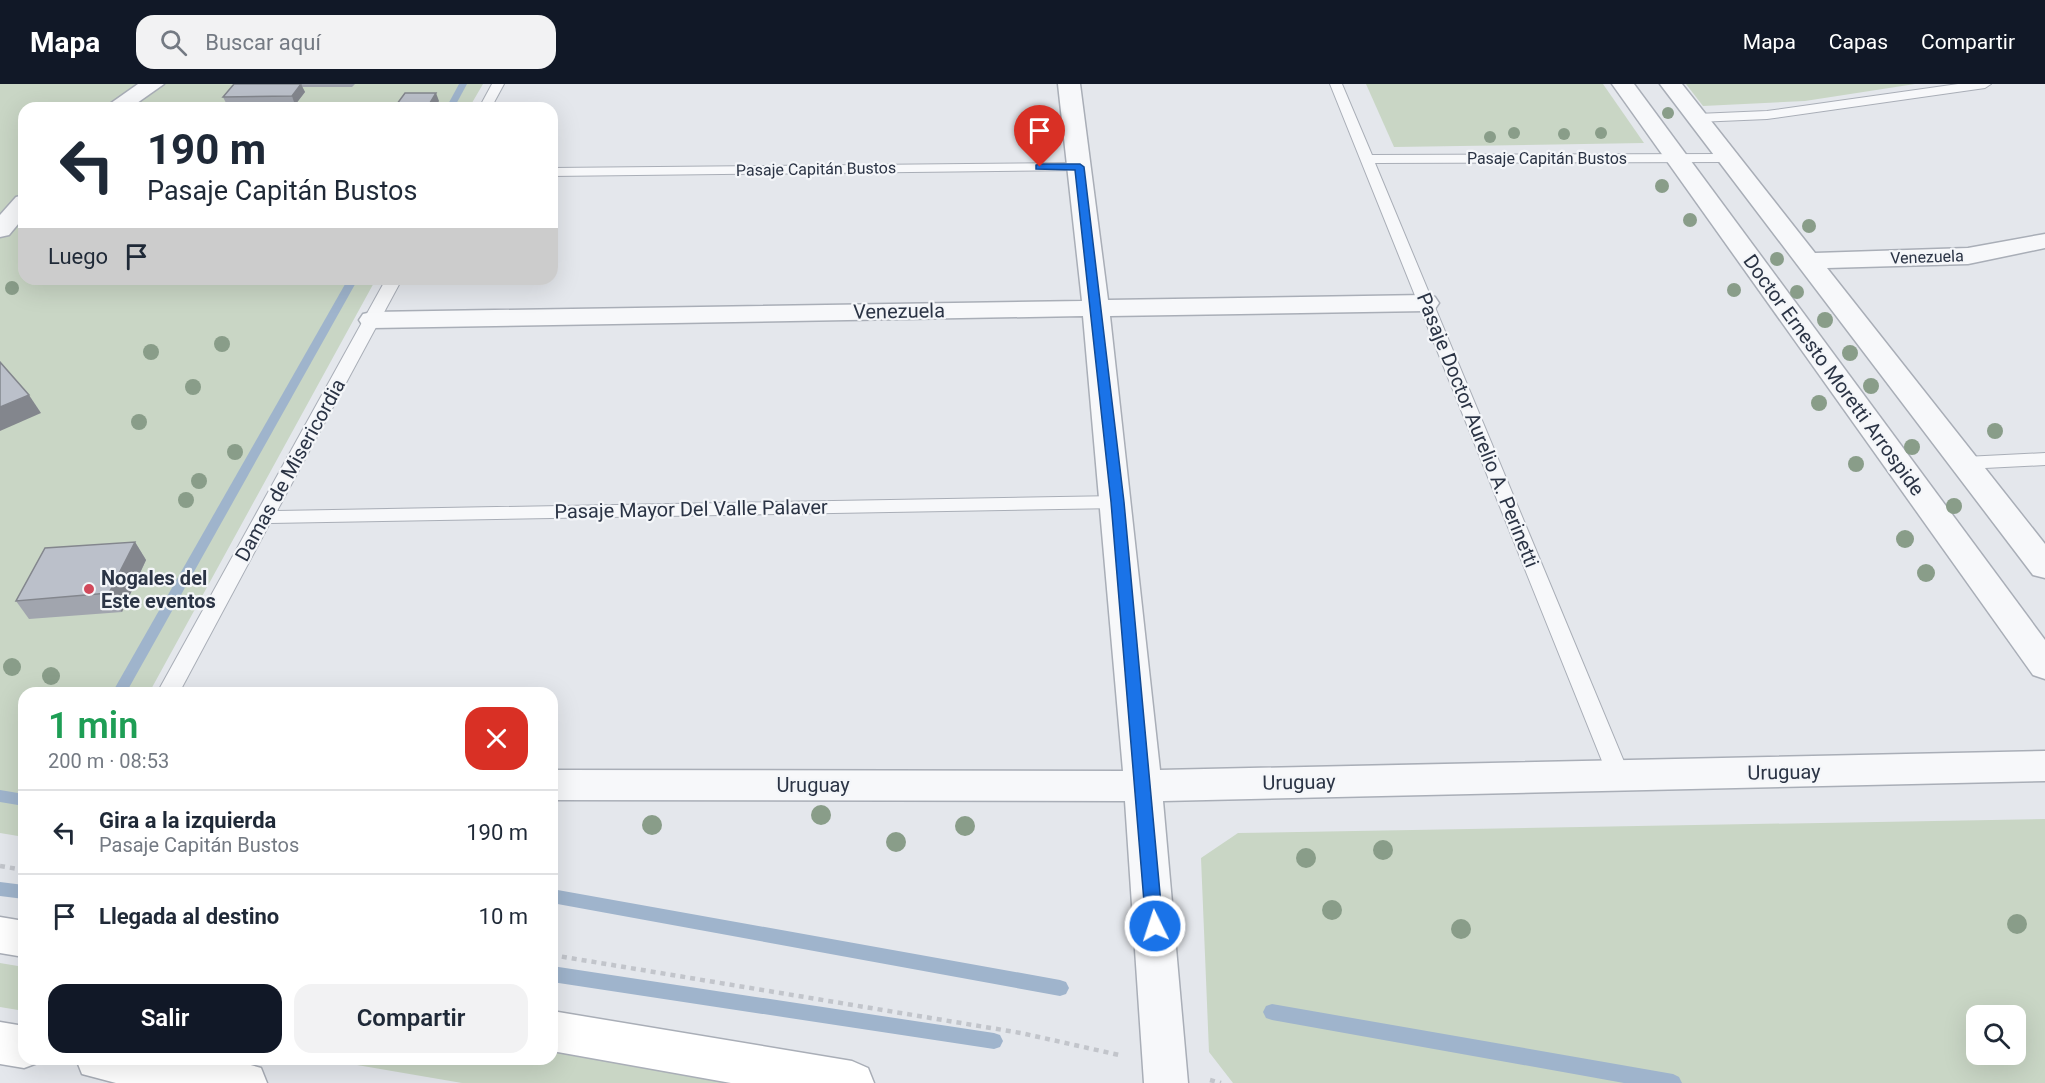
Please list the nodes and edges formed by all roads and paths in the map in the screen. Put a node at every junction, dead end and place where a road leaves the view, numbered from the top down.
1 (112, 84) edge
2 (153, 84) edge
3 (498, 84) edge
4 (1069, 84) edge
5 (1336, 84) edge
6 (1623, 84) edge
7 (1671, 84) edge
8 (1985, 84) edge
9 (102, 102) edge
10 (124, 102) edge
11 (488, 102) edge
12 (1697, 118) junction
13 (1677, 158) junction
14 (1728, 158) junction
15 (1367, 159) junction
16 (1080, 167) junction
17 (558, 172) edge
18 (18, 209) edge
19 (0, 231) edge
20 (2045, 241) edge
21 (1809, 261) junction
22 (391, 285) edge
23 (1426, 303) junction
24 (1097, 308) junction
25 (372, 320) junction
26 (2045, 459) edge
27 (1965, 463) junction
28 (1118, 502) junction
29 (265, 517) junction
30 (2045, 567) edge
31 (2045, 666) edge
32 (171, 687) edge
33 (2045, 766) edge
34 (1619, 776) junction
35 (558, 785) edge
36 (1144, 786) junction
37 (0, 866) edge
38 (18, 869) edge
39 (0, 935) edge
40 (18, 938) edge
41 (558, 956) edge
42 (558, 1032) edge
43 (0, 1043) edge
44 (18, 1046) edge
45 (135, 1065) edge
46 (1165, 1074) edge
47 (245, 1083) edge
48 (852, 1083) edge
49 (1221, 1083) edge

1 - 9 street
2 - 10 street
3 - 11 lane
4 - 16 street
5 - 15 lane, Pasaje Doctor Aurelio A. Perinetti
6 - 13 street, Doctor Ernesto Moretti Arrospide
7 - 12 street
8 - 12 lane
12 - 14 street
13 - 14 lane, Pasaje Capitán Bustos
13 - 15 lane, Pasaje Capitán Bustos
13 - 31 street, Doctor Ernesto Moretti Arrospide
14 - 21 street
15 - 23 lane, Pasaje Doctor Aurelio A. Perinetti
16 - 17 lane, Pasaje Capitán Bustos
16 - 24 street
18 - 19 street
20 - 21 street, Venezuela
21 - 27 street
22 - 25 lane, Damas de Misericordia
23 - 24 street, Venezuela
23 - 34 lane, Pasaje Doctor Aurelio A. Perinetti
24 - 25 street, Venezuela
24 - 28 street
25 - 29 lane, Damas de Misericordia
26 - 27 lane
27 - 30 street
28 - 29 lane, Pasaje Mayor Del Valle Palaver
28 - 36 street
29 - 32 lane, Damas de Misericordia
33 - 34 street, Uruguay
34 - 36 street, Uruguay
35 - 36 street, Uruguay
36 - 46 street
37 - 38 path
39 - 40 main road
41 - 46 path
42 - 48 main road
43 - 44 main road
45 - 47 main road
46 - 49 path

